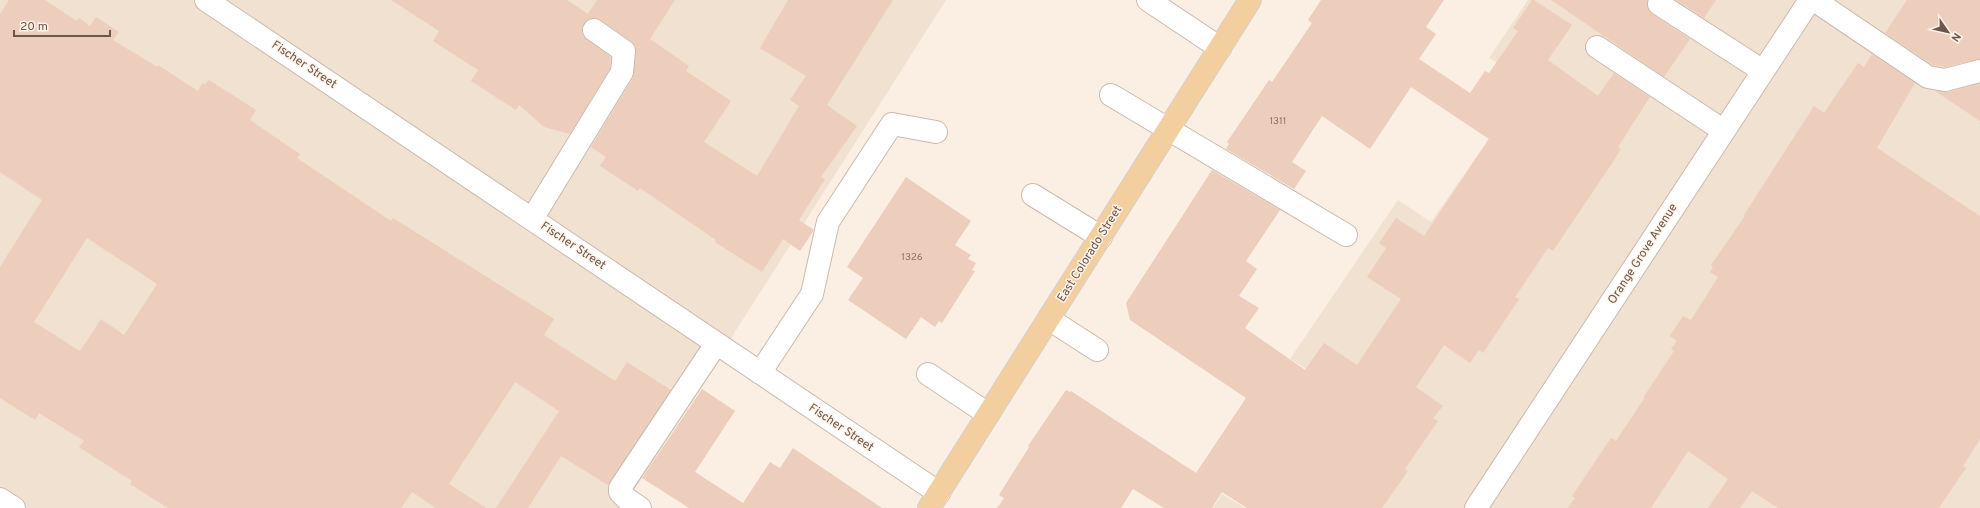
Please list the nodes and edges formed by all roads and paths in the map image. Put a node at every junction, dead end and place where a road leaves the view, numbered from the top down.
1 (206, 0) edge
2 (1148, 0) edge
3 (1250, 0) edge
4 (1809, 1) edge
5 (1659, 4) dead end
6 (594, 30) dead end
7 (1597, 47) dead end
8 (1220, 48) junction
9 (1763, 71) junction
10 (1980, 71) edge
11 (1111, 94) dead end
12 (1168, 130) junction
13 (1724, 131) junction
14 (936, 132) dead end
15 (1033, 195) dead end
16 (532, 219) junction
17 (1346, 235) dead end
18 (1101, 237) junction
19 (1049, 319) junction
20 (716, 344) junction
21 (1097, 350) dead end
22 (760, 373) junction
23 (928, 374) dead end
24 (988, 414) junction
25 (934, 501) edge
26 (640, 508) edge
27 (1476, 508) edge

1 - 16 street, Fischer Street
2 - 8 street
3 - 8 main road, East Colorado Street
4 - 9 street, Orange Grove Avenue
4 - 10 street
5 - 9 street
6 - 16 street
7 - 13 street
8 - 12 main road, East Colorado Street
9 - 13 street, Orange Grove Avenue
11 - 12 street
12 - 17 street
12 - 18 main road, East Colorado Street
13 - 27 street, Orange Grove Avenue
14 - 22 street
15 - 18 street
16 - 20 street, Fischer Street
18 - 19 main road, East Colorado Street
19 - 21 street
19 - 24 main road, East Colorado Street
20 - 22 street, Fischer Street
20 - 26 street
22 - 25 street, Fischer Street
23 - 24 street
24 - 25 main road, East Colorado Street

